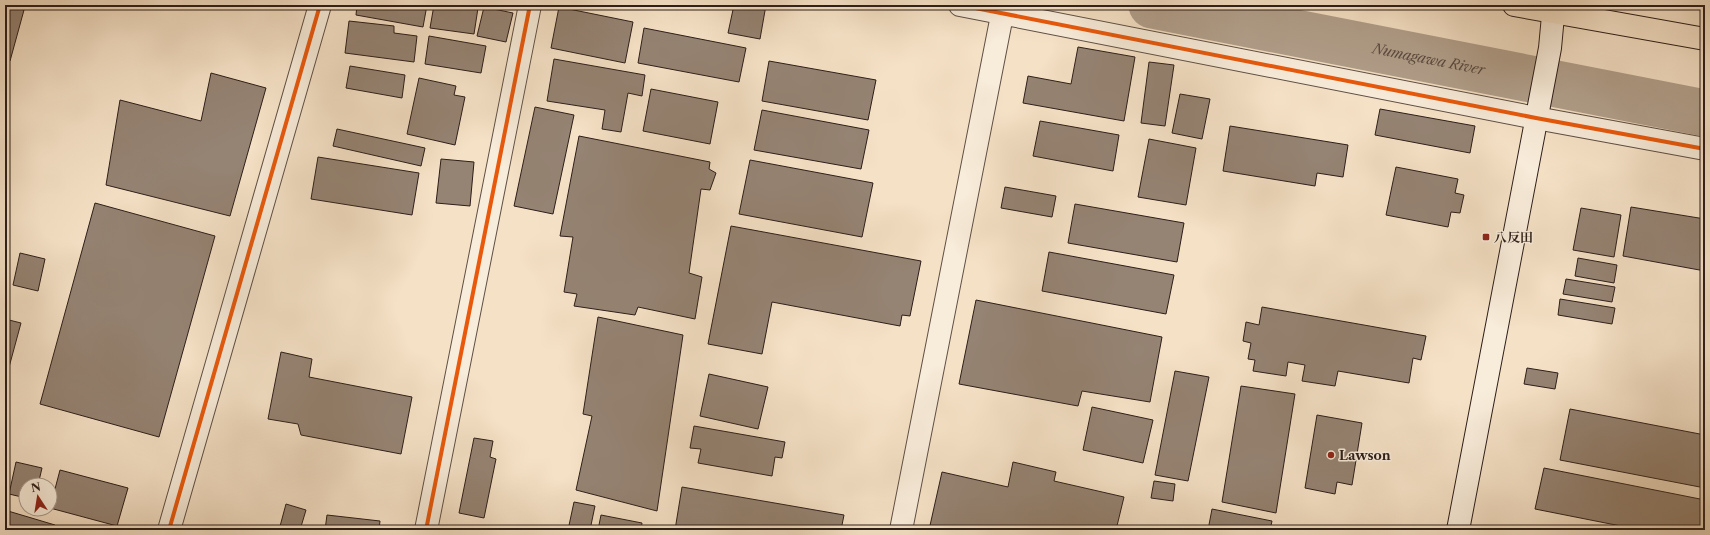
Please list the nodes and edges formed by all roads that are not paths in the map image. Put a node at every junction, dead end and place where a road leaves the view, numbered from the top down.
1 (320, 5) edge
2 (530, 5) edge
3 (960, 5) edge
4 (1514, 5) edge
5 (1003, 9) edge
6 (1554, 9) edge
7 (1705, 39) edge
8 (1537, 114) junction
9 (1705, 149) edge
10 (169, 530) edge
11 (426, 530) edge
12 (901, 530) edge
13 (1458, 530) edge

1 - 10 street
2 - 11 street
3 - 5 street
4 - 6 highway
5 - 8 street
5 - 12 street
6 - 7 highway
6 - 8 street
8 - 9 street
8 - 13 street

